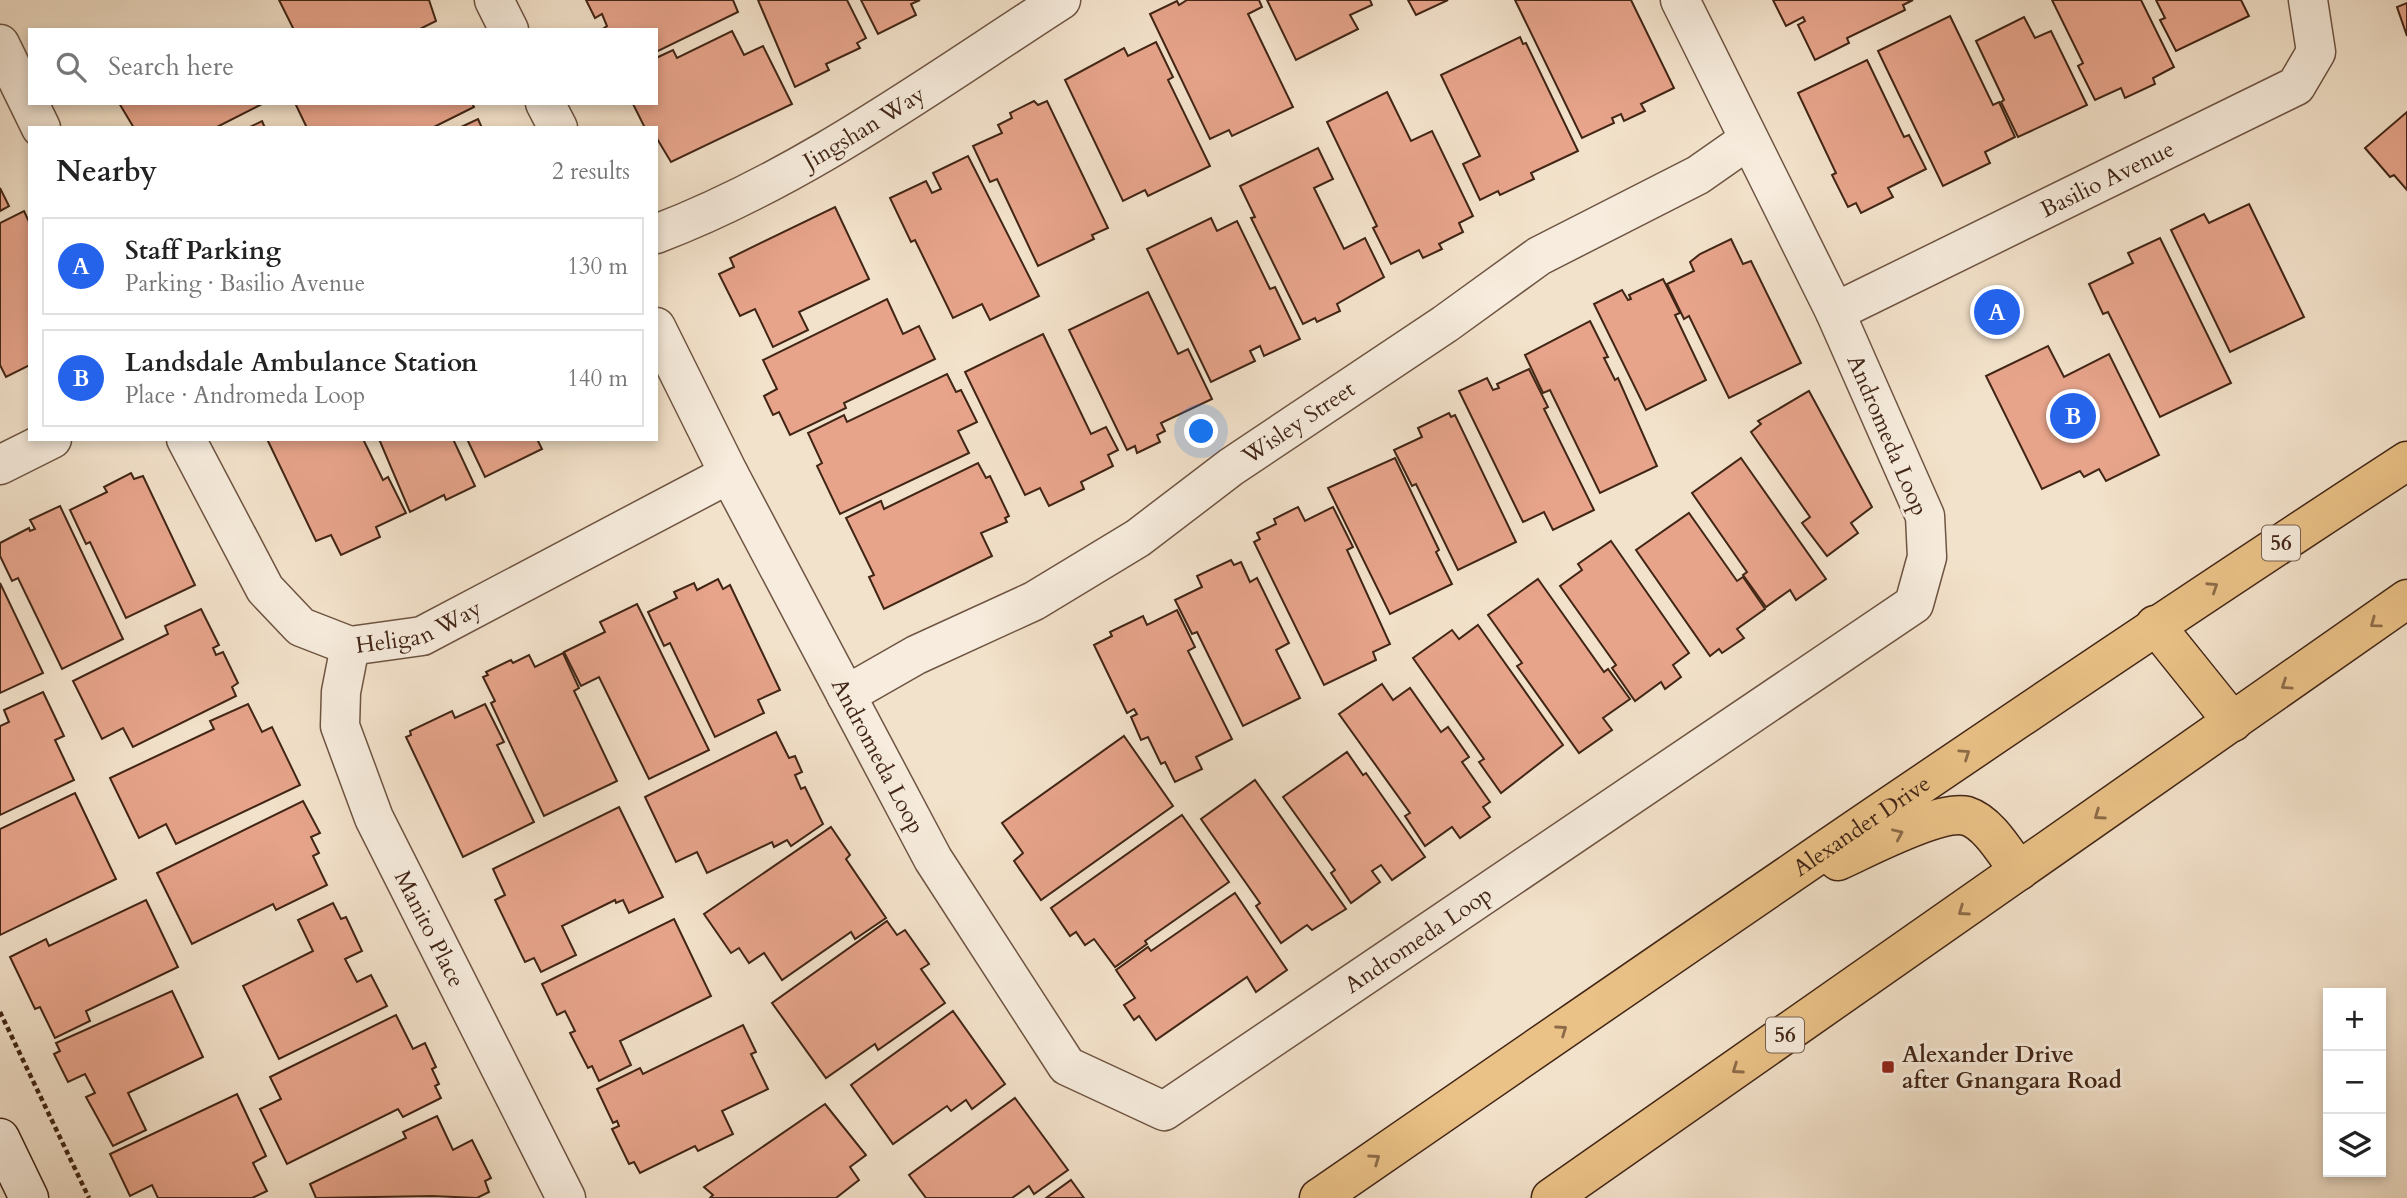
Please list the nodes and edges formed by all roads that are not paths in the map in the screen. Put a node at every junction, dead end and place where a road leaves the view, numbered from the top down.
1 (494, 0) edge
2 (1060, 0) edge
3 (1679, 0) edge
4 (2308, 0) edge
5 (508, 28) edge
6 (0, 44) edge
7 (28, 101) edge
8 (30, 105) edge
9 (546, 105) edge
10 (40, 126) edge
11 (557, 126) edge
12 (1748, 140) junction
13 (658, 233) edge
14 (1835, 312) junction
15 (658, 331) edge
16 (48, 441) edge
17 (187, 441) edge
18 (2407, 461) edge
19 (0, 465) edge
20 (729, 474) junction
21 (2407, 599) edge
22 (2155, 625) junction
23 (350, 646) junction
24 (846, 695) junction
25 (2233, 722) junction
26 (2019, 872) junction
27 (1747, 902) junction
28 (4, 1157) edge
29 (29, 1198) edge
30 (566, 1198) edge
31 (1319, 1198) edge
32 (1551, 1198) edge

1 - 5 street
2 - 13 street, Jingshan Way
3 - 12 street, Andromeda Loop
4 - 14 street, Basilio Avenue
6 - 7 street
8 - 10 street
9 - 11 street
12 - 14 street, Andromeda Loop
12 - 24 street, Wisley Street
14 - 24 street, Andromeda Loop
15 - 20 street, Andromeda Loop
16 - 19 street
17 - 23 street, Heligan Way
22 -> 18 main road, Alexander Drive / 56
20 - 23 street, Heligan Way
20 - 24 street, Andromeda Loop
21 -> 25 main road, 56
22 - 25 main road
27 -> 22 main road, Alexander Drive / 56
23 - 30 street, Manito Place
25 -> 26 main road, 56
27 -> 26 main road
26 -> 32 main road, 56
31 -> 27 main road, Alexander Drive / 56
28 - 29 street

